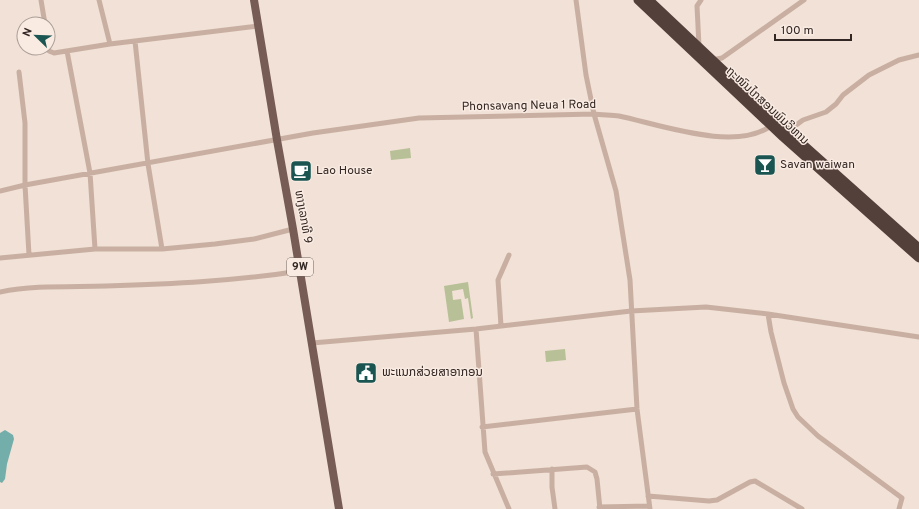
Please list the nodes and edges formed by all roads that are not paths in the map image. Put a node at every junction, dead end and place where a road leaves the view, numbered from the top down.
1 (41, 0) edge
2 (99, 0) edge
3 (254, 0) edge
4 (576, 0) edge
5 (638, 0) edge
6 (649, 0) edge
7 (701, 0) edge
8 (804, 0) edge
9 (44, 16) edge
10 (258, 26) junction
11 (135, 41) junction
12 (110, 44) junction
13 (699, 47) junction
14 (67, 51) junction
15 (56, 52) edge
16 (919, 55) edge
17 (712, 60) junction
18 (19, 72) dead end
19 (594, 114) junction
20 (774, 123) junction
21 (788, 131) junction
22 (277, 140) junction
23 (148, 164) junction
24 (90, 174) junction
25 (25, 185) junction
26 (0, 191) edge
27 (293, 229) junction
28 (162, 248) junction
29 (919, 248) edge
30 (95, 249) junction
31 (29, 255) junction
32 (509, 255) dead end
33 (0, 258) edge
34 (919, 258) edge
35 (300, 271) junction
36 (0, 292) edge
37 (631, 311) junction
38 (768, 314) junction
39 (501, 326) junction
40 (476, 329) junction
41 (919, 337) edge
42 (312, 343) junction
43 (636, 409) junction
44 (482, 427) junction
45 (552, 469) junction
46 (493, 474) junction
47 (648, 496) junction
48 (650, 507) edge
49 (599, 508) edge
50 (339, 509) edge
51 (509, 509) edge
52 (555, 509) edge
53 (802, 509) edge
54 (900, 509) edge

1 - 9 street
2 - 12 street
3 - 10 main road, ທາງເລກທີ 9 / 9W
4 - 19 street
5 - 20 highway, ຖະໜົນໄກສອນພົມວິຫານ
6 - 13 highway, ຖະໜົນໄກສອນພົມວິຫານ
7 - 13 street
8 - 17 street
10 - 11 street
10 - 22 main road, ທາງເລກທີ 9 / 9W
11 - 12 street
11 - 23 street
12 - 14 street
13 - 17 highway, ຖະໜົນໄກສອນພົມວິຫານ
14 - 15 street
14 - 24 street
16 - 21 street
17 - 20 highway, ຖະໜົນໄກສອນພົມວິຫານ
18 - 25 street
19 - 20 street, Phonsavang Neua 1 Road
19 - 22 street, Phonsavang Neua 1 Road
19 - 37 street
20 - 21 highway, ຖະໜົນໄກສອນພົມວິຫານ
20 - 34 highway, ຖະໜົນໄກສອນພົມວິຫານ
21 - 29 highway, ຖະໜົນໄກສອນພົມວິຫານ
22 - 23 street, Phonsavang Neua 1 Road
22 - 27 main road, ທາງເລກທີ 9 / 9W
23 - 24 street, Phonsavang Neua 1 Road
23 - 28 street
24 - 25 street, Phonsavang Neua 1 Road
24 - 30 street
25 - 26 street, Phonsavang Neua 1 Road
25 - 31 street
27 - 28 street
27 - 35 main road, ທາງເລກທີ 9 / 9W
28 - 30 street
30 - 31 street
31 - 33 street
32 - 39 street
35 - 36 street
35 - 42 main road, ທາງເລກທີ 9 / 9W
37 - 38 street
37 - 39 street
37 - 43 street
38 - 41 street
38 - 54 street
39 - 40 street
40 - 42 street
40 - 44 street
42 - 50 main road, ທາງເລກທີ 9 / 9W
43 - 44 street
43 - 47 street
44 - 46 street
45 - 46 street
45 - 49 street
45 - 52 street
46 - 51 street
47 - 48 street
47 - 53 street
48 - 49 street

